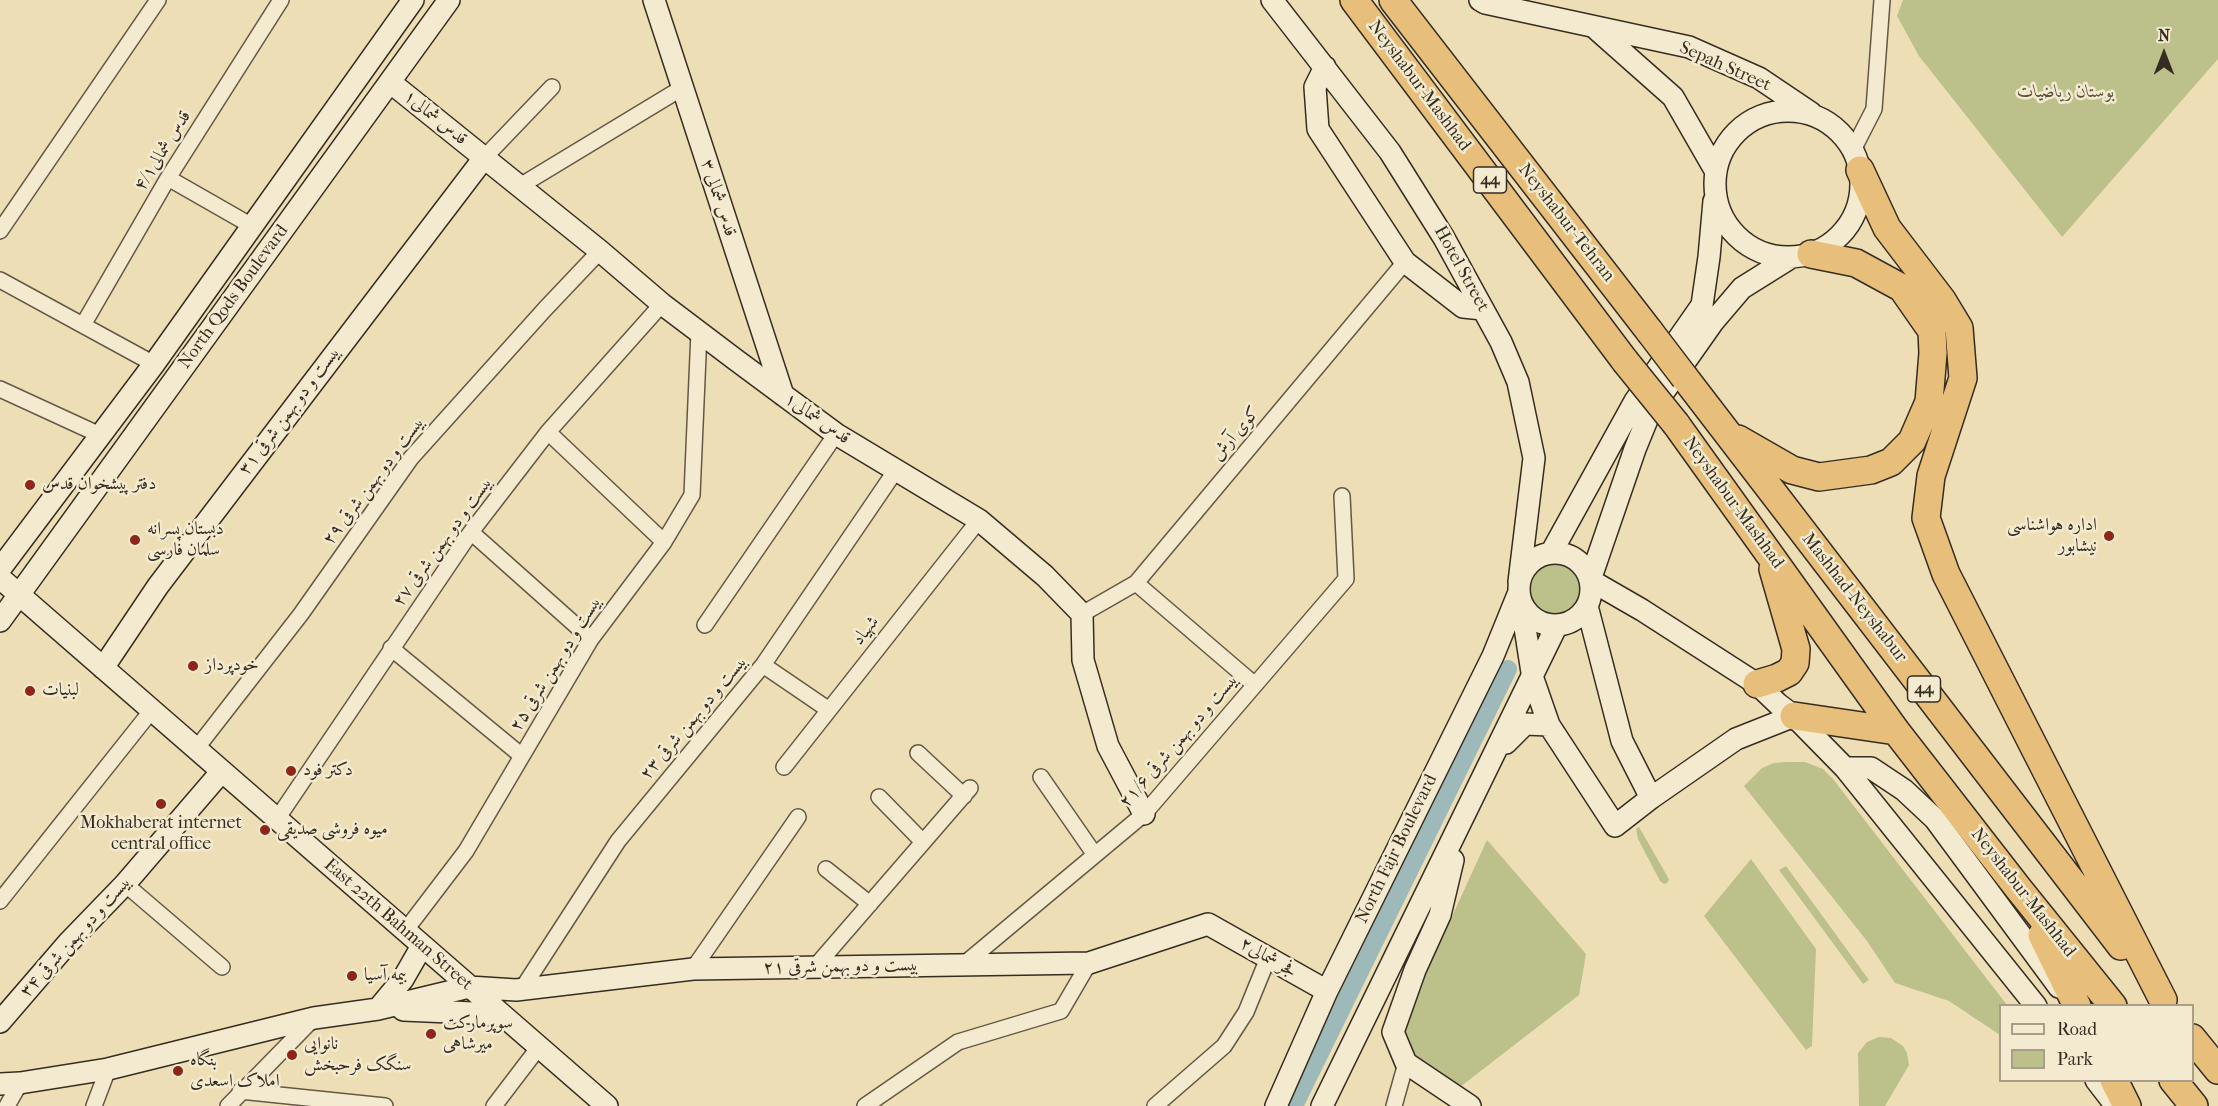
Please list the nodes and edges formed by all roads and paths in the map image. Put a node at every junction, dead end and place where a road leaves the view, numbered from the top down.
1 (159, 0) edge
2 (281, 0) edge
3 (413, 0) edge
4 (449, 0) edge
5 (654, 0) edge
6 (1272, 0) edge
7 (1354, 0) edge
8 (1393, 0) edge
9 (1480, 0) edge
10 (1882, 0) edge
11 (1593, 26) junction
12 (1325, 67) junction
13 (390, 82) junction
14 (552, 87) dead end
15 (682, 88) junction
16 (1815, 116) junction
17 (484, 158) junction
18 (1856, 160) junction
19 (168, 178) junction
20 (1715, 180) junction
21 (520, 186) junction
22 (270, 201) junction
23 (292, 217) junction
24 (252, 226) junction
25 (0, 231) edge
26 (600, 250) junction
27 (1801, 256) junction
28 (1405, 262) junction
29 (0, 280) edge
30 (662, 304) junction
31 (1483, 309) junction
32 (82, 325) junction
33 (699, 332) junction
34 (1650, 332) joint
35 (154, 364) junction
36 (0, 389) edge
37 (783, 395) junction
38 (548, 432) junction
39 (1727, 432) junction
40 (836, 434) junction
41 (100, 435) junction
42 (896, 470) junction
43 (1342, 496) dead end
44 (979, 520) junction
45 (471, 532) junction
46 (664, 542) junction
47 (1768, 551) junction
48 (1551, 553) junction
49 (0, 569) edge
50 (0, 578) edge
51 (1590, 580) junction
52 (1136, 583) junction
53 (1520, 592) junction
54 (19, 594) junction
55 (1587, 606) junction
56 (1082, 614) junction
57 (0, 621) edge
58 (705, 625) dead end
59 (1557, 626) junction
60 (591, 639) junction
61 (392, 648) junction
62 (763, 665) junction
63 (103, 668) junction
64 (1533, 679) junction
65 (1757, 684) junction
66 (1255, 685) junction
67 (152, 710) junction
68 (829, 710) junction
69 (1794, 716) junction
70 (1549, 725) junction
71 (1896, 731) junction
72 (196, 748) junction
73 (918, 753) dead end
74 (1494, 754) junction
75 (522, 756) junction
76 (784, 767) dead end
77 (1845, 768) junction
78 (222, 771) junction
79 (1041, 777) dead end
80 (879, 797) dead end
81 (1651, 798) junction
82 (1144, 814) junction
83 (798, 817) dead end
84 (277, 819) junction
85 (1462, 822) junction
86 (923, 842) junction
87 (1095, 855) junction
88 (826, 869) dead end
89 (125, 884) junction
90 (2018, 888) junction
91 (0, 901) edge
92 (870, 904) junction
93 (1208, 924) joint
94 (405, 931) junction
95 (422, 946) junction
96 (1268, 958) junction
97 (1089, 963) junction
98 (962, 966) junction
99 (222, 967) dead end
100 (815, 967) junction
101 (693, 969) junction
102 (469, 987) junction
103 (522, 989) junction
104 (1327, 991) junction
105 (2165, 1003) edge
106 (2035, 1004) edge
107 (2074, 1004) edge
108 (2075, 1004) edge
109 (2112, 1004) edge
110 (378, 1009) junction
111 (504, 1017) junction
112 (314, 1018) junction
113 (0, 1022) edge
114 (2194, 1039) edge
115 (538, 1047) junction
116 (1406, 1063) junction
117 (108, 1069) junction
118 (2218, 1070) edge
119 (2098, 1082) edge
120 (2115, 1082) edge
121 (2175, 1082) edge
122 (10, 1083) edge
123 (240, 1091) junction
124 (7, 1106) edge
125 (94, 1106) edge
126 (228, 1106) edge
127 (385, 1106) edge
128 (494, 1106) edge
129 (607, 1106) edge
130 (865, 1106) edge
131 (1155, 1106) edge
132 (1276, 1106) edge
133 (1322, 1106) edge
134 (1394, 1106) edge
135 (1470, 1106) edge
136 (2116, 1106) edge
137 (2127, 1106) edge
138 (2194, 1106) edge

1 - 25 street
2 - 19 street, قدس شمالی۴/۱
3 - 22 street, North Qods Boulevard
4 - 13 street, North Qods Boulevard
5 - 15 street, قدس شمالی ۳
6 - 12 street, Hotel Street
7 - 47 highway, Neyshabur-Mashhad / 44, bridge
8 - 34 highway, Neyshabur-Tehran / 44
9 - 11 street, Sepah Street
10 - 18 street
11 - 16 street, Sepah Street
11 - 20 street, Sepah Street
12 - 28 street
12 - 31 street, Hotel Street
13 - 17 street, قدس شمالی۱
13 - 23 street, North Qods Boulevard
14 - 17 street
15 - 21 street
15 - 37 street, قدس شمالی ۳
16 - 18 street
16 - 20 street
17 - 21 street, قدس شمالی۱
17 - 63 street, بیست و دو بهمن شرقی ۳۱
18 - 27 street
18 - 105 highway
19 - 24 street
19 - 32 street, قدس شمالی۴/۱
20 - 27 street
20 - 48 street
21 - 26 street, قدس شمالی۱
22 - 23 street
22 - 24 street, North Qods Boulevard
23 - 54 street, North Qods Boulevard
24 - 35 street, North Qods Boulevard
26 - 30 street, قدس شمالی۱
26 - 72 street, بیست و دو بهمن شرقی ۲۹
27 - 39 highway
27 - 51 street
28 - 31 street
28 - 52 street, کوی آرش
29 - 32 street
30 - 33 street, قدس شمالی۱
30 - 38 street, بیست و دو بهمن شرقی ۲۷
31 - 53 street, Hotel Street
32 - 35 street
33 - 37 street, قدس شمالی۱
33 - 46 street, بیست و دو بهمن شرقی ۲۵
34 - 39 highway, Mashhad-Neyshabur / 44, bridge
35 - 41 street, North Qods Boulevard
36 - 41 street
37 - 40 street, قدس شمالی۱
38 - 45 street, بیست و دو بهمن شرقی ۲۷
38 - 46 street
39 - 105 highway, Mashhad-Neyshabur / 44
40 - 42 street, قدس شمالی۱
40 - 58 street
41 - 49 street, North Qods Boulevard
42 - 44 street, قدس شمالی۱
42 - 62 street, بیست و دو بهمن شرقی ۲۳
43 - 66 street, بیست و دو بهمن شرقی ۲۱/۶
44 - 56 street, قدس شمالی۱
44 - 68 street, شهیاد
45 - 60 street
45 - 61 street, بیست و دو بهمن شرقی ۲۷
46 - 60 street, بیست و دو بهمن شرقی ۲۵
47 - 65 highway
47 - 71 highway, Neyshabur-Mashhad / 44
48 - 51 street
48 - 53 street
50 - 54 street, East 22th Bahman Street
51 - 55 street
51 - 65 street
52 - 56 street, کوی آرش
52 - 66 street
53 - 59 street
53 - 64 street
53 - 104 street, North Fajr Boulevard
54 - 57 street, North Qods Boulevard
54 - 63 street, East 22th Bahman Street
55 - 59 street
55 - 81 street
56 - 82 street
59 - 64 street
60 - 75 street, بیست و دو بهمن شرقی ۲۵
61 - 75 street
61 - 84 street, بیست و دو بهمن شرقی ۲۷
62 - 68 street
62 - 103 street, بیست و دو بهمن شرقی ۲۳
63 - 67 street, East 22th Bahman Street
64 - 70 street
64 - 74 street
65 - 69 street
66 - 82 street, بیست و دو بهمن شرقی ۲۱/۶
67 - 72 street, East 22th Bahman Street
67 - 91 street
68 - 76 street, شهیاد
69 - 71 highway
69 - 77 street
69 - 81 street
70 - 74 street
70 - 81 street
71 - 90 highway, Neyshabur-Mashhad / 44
72 - 78 street, East 22th Bahman Street
73 - 86 street
74 - 85 street
75 - 94 street, بیست و دو بهمن شرقی ۲۵
77 - 106 street
77 - 107 street
78 - 84 street, East 22th Bahman Street
78 - 89 street, بیست و دو بهمن شرقی ۳۴
79 - 87 street
80 - 86 street
82 - 87 street, بیست و دو بهمن شرقی ۲۱/۶
83 - 101 street
84 - 94 street, East 22th Bahman Street
85 - 116 street
85 - 133 street
86 - 92 street
87 - 98 street, بیست و دو بهمن شرقی ۲۱/۶
88 - 92 street
89 - 99 street
89 - 113 street, بیست و دو بهمن شرقی ۳۴
90 - 108 highway
90 - 109 highway, Neyshabur-Mashhad / 44
92 - 100 street
93 - 96 street, فجر شمالی۲
93 - 97 street, بیست و دو بهمن شرقی ۲۱
94 - 95 street, East 22th Bahman Street
95 - 102 street, East 22th Bahman Street
95 - 110 street
96 - 104 street, فجر شمالی۲
96 - 131 street
97 - 98 street, بیست و دو بهمن شرقی ۲۱
97 - 130 street
98 - 100 street, بیست و دو بهمن شرقی ۲۱
100 - 101 street, بیست و دو بهمن شرقی ۲۱
101 - 103 street, بیست و دو بهمن شرقی ۲۱
102 - 103 street, بیست و دو بهمن شرقی ۲۱
102 - 110 street, بیست و دو بهمن شرقی ۲۱
102 - 111 street, East 22th Bahman Street
104 - 132 street, North Fajr Boulevard
110 - 111 street
110 - 112 street
111 - 115 street, East 22th Bahman Street
112 - 117 street
112 - 123 street
114 - 118 highway
115 - 128 street
115 - 129 street, East 22th Bahman Street
116 - 134 street
116 - 135 street
117 - 122 street
117 - 125 street
119 - 136 street
120 - 137 highway
121 - 138 highway
122 - 124 street
123 - 126 street
123 - 127 street

